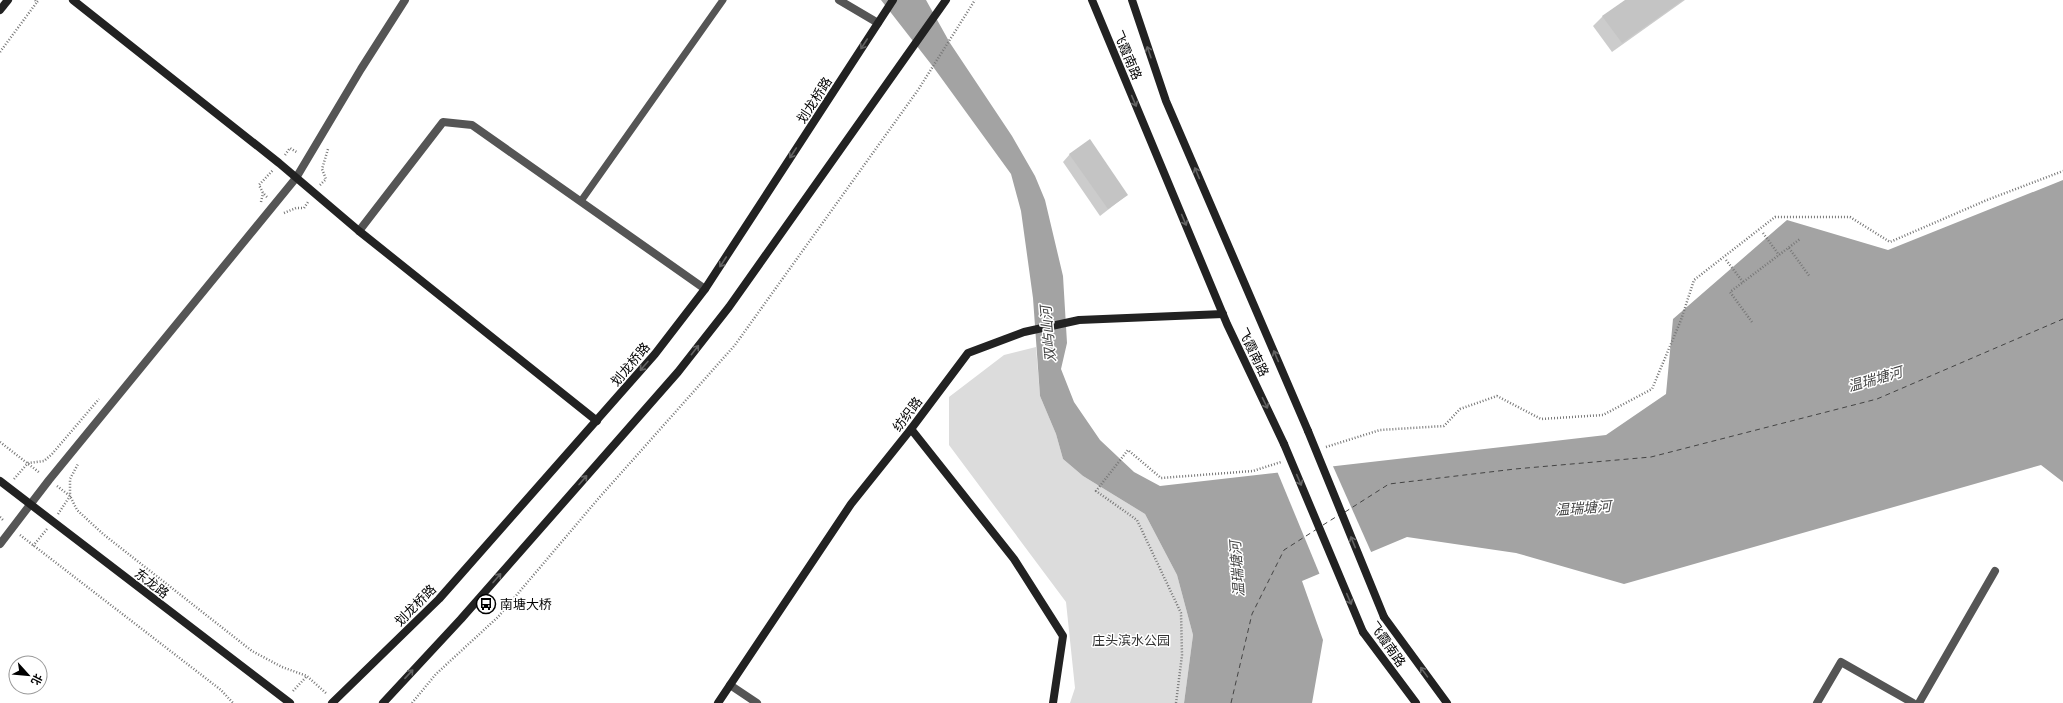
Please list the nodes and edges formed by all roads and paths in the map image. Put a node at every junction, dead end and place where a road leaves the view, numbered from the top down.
1 (8, 0) edge
2 (73, 0) edge
3 (405, 0) edge
4 (723, 0) edge
5 (839, 0) edge
6 (893, 0) edge
7 (946, 0) edge
8 (975, 0) edge
9 (1092, 0) edge
10 (1132, 0) edge
11 (37, 1) edge
12 (0, 10) edge
13 (878, 23) junction
14 (0, 52) edge
15 (2063, 171) edge
16 (296, 178) junction
17 (581, 201) junction
18 (359, 231) junction
19 (1763, 233) dead end
20 (1800, 239) dead end
21 (1789, 248) junction
22 (1779, 255) junction
23 (1726, 260) dead end
24 (1810, 277) dead end
25 (1743, 282) junction
26 (705, 289) junction
27 (1224, 314) junction
28 (1752, 322) dead end
29 (596, 421) junction
30 (911, 429) junction
31 (0, 442) edge
32 (1320, 449) dead end
33 (1283, 461) dead end
34 (49, 480) junction
35 (0, 482) edge
36 (30, 504) junction
37 (0, 517) edge
38 (12, 528) junction
39 (0, 544) edge
40 (1994, 571) dead end
41 (307, 676) junction
42 (730, 685) junction
43 (288, 701) edge
44 (333, 702) edge
45 (233, 703) edge
46 (383, 703) edge
47 (412, 703) edge
48 (718, 703) edge
49 (757, 703) edge
50 (1053, 703) edge
51 (1176, 703) edge
52 (1416, 703) edge
53 (1447, 703) edge
54 (1818, 703) edge
55 (1913, 703) edge
56 (1919, 703) edge

1 - 12 main road
2 - 16 main road
3 - 16 street
4 - 17 lane
5 - 13 street
6 - 13 main road, 划龙桥路
46 -> 7 main road
8 - 47 path
9 -> 27 main road, 飞霞南路
53 -> 10 main road, 飞霞南路, bridge
11 - 14 path
13 -> 26 main road, 划龙桥路
15 - 32 path
16 - 18 main road
16 - 34 street
17 - 18 street
17 - 26 street
18 - 29 main road
19 - 22 path
20 - 21 path
21 - 22 path
21 - 24 path
22 - 25 path
23 - 25 path
25 - 28 path
26 -> 29 main road, 划龙桥路
27 - 30 main road, 纺织路
27 -> 52 main road, 飞霞南路, bridge
29 - 44 main road, 划龙桥路
30 - 42 main road, 纺织路
30 - 50 main road
31 - 34 path
33 - 51 path
34 - 36 street
34 - 41 path
35 - 36 main road, 东龙路
36 - 38 street
36 - 43 main road, 东龙路
37 - 38 path
38 - 39 street
38 - 45 path
40 - 56 street
41 - 43 path
41 - 44 path
42 - 48 main road, 纺织路
42 - 49 street
54 - 55 street

